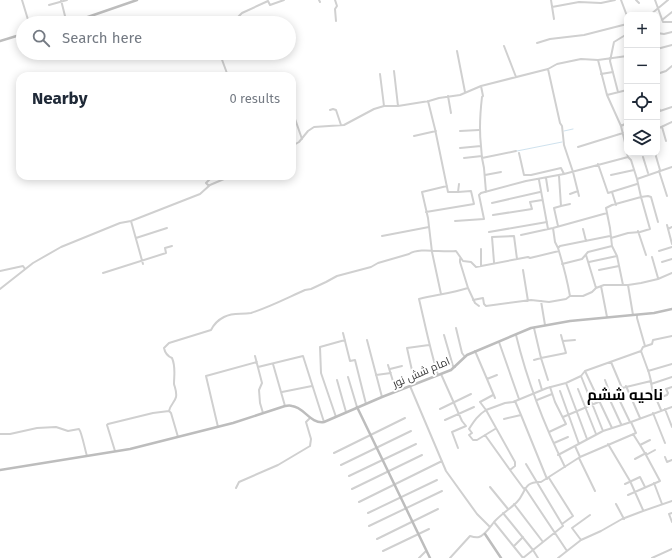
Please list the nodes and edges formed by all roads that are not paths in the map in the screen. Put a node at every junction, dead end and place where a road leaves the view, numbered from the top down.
1 (22, 0) edge
2 (67, 0) edge
3 (137, 0) edge
4 (284, 0) edge
5 (335, 0) edge
6 (550, 0) edge
7 (615, 0) edge
8 (621, 0) edge
9 (636, 0) edge
10 (655, 0) edge
11 (668, 0) edge
12 (61, 1) edge
13 (129, 1) edge
14 (639, 3) dead end
15 (49, 5) dead end
16 (552, 7) junction
17 (658, 9) junction
18 (626, 12) edge
19 (654, 12) edge
20 (672, 12) edge
21 (27, 16) edge
22 (66, 16) edge
23 (90, 16) edge
24 (239, 16) edge
25 (554, 19) dead end
26 (662, 20) junction
27 (336, 21) dead end
28 (672, 22) edge
29 (624, 25) edge
30 (672, 32) edge
31 (660, 33) edge
32 (16, 36) edge
33 (624, 36) edge
34 (0, 41) edge
35 (537, 43) dead end
36 (672, 45) edge
37 (504, 46) dead end
38 (660, 48) edge
39 (458, 51) dead end
40 (624, 57) edge
41 (610, 59) junction
42 (222, 60) edge
43 (598, 60) junction
44 (672, 66) edge
45 (548, 69) junction
46 (394, 71) dead end
47 (227, 72) edge
48 (613, 72) junction
49 (660, 73) edge
50 (380, 74) dead end
51 (601, 74) junction
52 (516, 77) junction
53 (481, 86) junction
54 (624, 90) edge
55 (465, 92) junction
56 (618, 92) junction
57 (607, 95) junction
58 (448, 96) junction
59 (428, 102) junction
60 (384, 106) junction
61 (398, 106) junction
62 (672, 107) edge
63 (330, 110) dead end
64 (660, 110) edge
65 (451, 113) dead end
66 (296, 122) edge
67 (672, 122) edge
68 (624, 124) edge
69 (341, 125) junction
70 (621, 126) junction
71 (662, 127) joint
72 (479, 130) junction
73 (460, 131) dead end
74 (436, 132) junction
75 (623, 133) junction
76 (414, 136) dead end
77 (624, 138) edge
78 (302, 139) junction
79 (666, 141) dead end
80 (296, 144) edge
81 (481, 146) junction
82 (578, 147) dead end
83 (460, 148) dead end
84 (516, 152) dead end
85 (519, 153) dead end
86 (656, 156) edge
87 (482, 157) junction
88 (628, 157) joint
89 (643, 157) dead end
90 (464, 158) dead end
91 (598, 164) junction
92 (672, 167) edge
93 (634, 170) junction
94 (659, 171) junction
95 (501, 172) dead end
96 (573, 172) junction
97 (564, 174) junction
98 (648, 174) junction
99 (485, 175) junction
100 (558, 175) junction
101 (611, 175) dead end
102 (546, 178) junction
103 (637, 179) junction
104 (209, 180) edge
105 (222, 180) edge
106 (539, 180) junction
107 (459, 184) dead end
108 (637, 184) junction
109 (209, 186) junction
110 (447, 186) junction
111 (548, 191) dead end
112 (578, 191) junction
113 (458, 192) junction
114 (486, 192) junction
115 (540, 192) junction
116 (612, 192) junction
117 (570, 194) dead end
118 (579, 196) dead end
119 (667, 196) dead end
120 (641, 197) junction
121 (542, 200) junction
122 (492, 203) dead end
123 (570, 204) dead end
124 (616, 205) junction
125 (561, 206) junction
126 (426, 212) junction
127 (607, 213) junction
128 (493, 216) dead end
129 (131, 221) junction
130 (455, 221) dead end
131 (547, 222) junction
132 (658, 222) dead end
133 (666, 225) dead end
134 (558, 226) junction
135 (429, 227) junction
136 (672, 227) edge
137 (167, 228) dead end
138 (553, 228) junction
139 (548, 229) junction
140 (583, 229) dead end
141 (668, 229) junction
142 (638, 231) junction
143 (489, 232) dead end
144 (521, 234) dead end
145 (382, 236) dead end
146 (611, 237) junction
147 (136, 238) junction
148 (671, 240) edge
149 (586, 241) junction
150 (172, 246) dead end
151 (612, 246) junction
152 (672, 246) edge
153 (558, 248) junction
154 (481, 249) dead end
155 (559, 251) junction
156 (659, 251) dead end
157 (432, 252) junction
158 (586, 255) junction
159 (646, 255) dead end
160 (617, 256) junction
161 (652, 256) dead end
162 (460, 259) junction
163 (517, 259) junction
164 (672, 259) edge
165 (142, 261) junction
166 (494, 262) junction
167 (589, 262) junction
168 (662, 262) dead end
169 (143, 264) dead end
170 (562, 264) junction
171 (481, 266) junction
172 (619, 266) junction
173 (25, 269) junction
174 (523, 270) dead end
175 (599, 270) dead end
176 (0, 271) edge
177 (672, 272) edge
178 (103, 273) dead end
179 (658, 279) junction
180 (623, 285) junction
181 (628, 285) junction
182 (601, 286) junction
183 (468, 288) junction
184 (596, 288) junction
185 (0, 289) edge
186 (441, 294) junction
187 (570, 296) junction
188 (473, 300) junction
189 (528, 301) junction
190 (541, 301) junction
191 (478, 306) dead end
192 (672, 309) edge
193 (633, 315) junction
194 (637, 315) junction
195 (607, 317) junction
196 (545, 325) junction
197 (456, 328) dead end
198 (534, 328) junction
199 (343, 333) dead end
200 (516, 333) junction
201 (444, 335) dead end
202 (561, 335) dead end
203 (672, 336) edge
204 (344, 340) junction
205 (367, 340) dead end
206 (576, 340) dead end
207 (563, 341) junction
208 (499, 342) junction
209 (430, 345) junction
210 (645, 346) junction
211 (475, 351) junction
212 (641, 351) junction
213 (255, 356) dead end
214 (465, 357) junction
215 (541, 358) junction
216 (534, 360) dead end
217 (257, 362) junction
218 (611, 362) junction
219 (273, 364) junction
220 (672, 364) edge
221 (388, 365) dead end
222 (402, 366) dead end
223 (258, 367) junction
224 (454, 367) junction
225 (390, 369) junction
226 (585, 371) junction
227 (648, 371) junction
228 (391, 373) junction
229 (441, 374) junction
230 (376, 375) junction
231 (438, 375) junction
232 (497, 376) dead end
233 (581, 376) junction
234 (348, 377) dead end
235 (672, 377) edge
236 (487, 379) junction
237 (337, 380) dead end
238 (539, 380) dead end
239 (548, 380) dead end
240 (605, 380) dead end
241 (651, 381) junction
242 (566, 383) junction
243 (416, 384) junction
244 (652, 384) junction
245 (312, 386) junction
246 (410, 386) junction
247 (626, 386) junction
248 (550, 387) junction
249 (672, 387) edge
250 (622, 388) junction
251 (578, 389) dead end
252 (542, 390) junction
253 (396, 391) junction
254 (560, 391) dead end
255 (282, 392) junction
256 (616, 393) junction
257 (471, 394) dead end
258 (534, 394) junction
259 (552, 394) junction
260 (382, 397) junction
261 (610, 397) junction
262 (519, 399) junction
263 (656, 399) junction
264 (536, 400) junction
265 (515, 401) junction
266 (454, 402) junction
267 (599, 402) junction
268 (366, 404) junction
269 (593, 405) junction
270 (285, 406) junction
271 (672, 406) edge
272 (357, 407) junction
273 (474, 407) dead end
274 (586, 407) junction
275 (440, 409) dead end
276 (665, 409) junction
277 (486, 410) junction
278 (661, 410) junction
279 (168, 411) junction
280 (346, 412) junction
281 (577, 412) junction
282 (263, 413) junction
283 (653, 413) junction
284 (460, 414) junction
285 (520, 415) junction
286 (568, 415) junction
287 (336, 417) junction
288 (562, 417) junction
289 (310, 418) junction
290 (405, 418) dead end
291 (640, 418) junction
292 (504, 419) dead end
293 (445, 420) dead end
294 (324, 422) junction
295 (630, 422) junction
296 (621, 424) junction
297 (218, 427) junction
298 (672, 427) edge
299 (612, 428) junction
300 (495, 429) junction
301 (411, 431) dead end
302 (603, 431) junction
303 (549, 432) junction
304 (0, 434) edge
305 (596, 434) junction
306 (633, 434) junction
307 (370, 435) junction
308 (485, 435) junction
309 (179, 437) junction
310 (568, 437) dead end
311 (587, 439) junction
312 (650, 440) dead end
313 (665, 443) dead end
314 (416, 444) dead end
315 (554, 444) junction
316 (579, 444) junction
317 (608, 444) junction
318 (640, 445) junction
319 (575, 446) junction
320 (376, 448) junction
321 (458, 448) dead end
322 (655, 450) dead end
323 (115, 452) junction
324 (334, 453) dead end
325 (646, 454) junction
326 (422, 455) dead end
327 (558, 455) junction
328 (87, 456) junction
329 (665, 456) dead end
330 (580, 458) junction
331 (635, 459) dead end
332 (382, 460) junction
333 (672, 460) edge
334 (442, 461) junction
335 (526, 464) dead end
336 (341, 465) dead end
337 (565, 467) junction
338 (0, 470) edge
339 (510, 470) junction
340 (388, 472) junction
341 (349, 476) dead end
342 (548, 478) junction
343 (437, 480) dead end
344 (537, 481) junction
345 (630, 481) junction
346 (654, 483) junction
347 (394, 484) junction
348 (625, 484) dead end
349 (645, 487) junction
350 (236, 488) dead end
351 (490, 488) dead end
352 (524, 488) junction
353 (352, 489) dead end
354 (442, 491) dead end
355 (595, 492) dead end
356 (635, 492) junction
357 (628, 495) dead end
358 (400, 497) junction
359 (672, 501) edge
360 (358, 502) dead end
361 (514, 504) junction
362 (616, 504) dead end
363 (662, 504) junction
364 (438, 509) dead end
365 (508, 509) junction
366 (406, 510) junction
367 (643, 511) junction
368 (368, 513) dead end
369 (503, 513) junction
370 (672, 513) edge
371 (590, 514) dead end
372 (624, 519) junction
373 (412, 522) junction
374 (494, 522) junction
375 (672, 522) edge
376 (562, 524) junction
377 (369, 526) dead end
378 (490, 527) junction
379 (429, 529) dead end
380 (554, 532) junction
381 (418, 534) junction
382 (485, 534) junction
383 (523, 537) junction
384 (377, 539) dead end
385 (581, 540) junction
386 (543, 542) junction
387 (514, 546) junction
388 (533, 550) junction
389 (672, 550) edge
390 (383, 551) dead end
391 (426, 551) junction
392 (566, 551) junction
393 (660, 554) junction
394 (419, 558) edge
395 (430, 558) edge
396 (450, 558) edge
397 (501, 558) edge
398 (523, 558) edge
399 (538, 558) edge
400 (558, 558) edge
401 (652, 558) edge
402 (662, 558) edge

1 - 21 street
2 - 12 street
3 - 13 street
4 - 24 street
5 - 27 street
6 - 16 street
7 - 16 street
8 - 18 street
9 - 14 street
10 - 17 street
11 - 17 street
12 - 15 street
12 - 22 street
13 - 23 street
16 - 25 street
17 - 19 street
17 - 26 street
20 - 26 street
26 - 28 street
29 - 35 street
30 - 31 street
32 - 34 street
33 - 41 street
36 - 38 street
37 - 52 street
39 - 55 street
40 - 41 street
41 - 43 street
41 - 48 street
42 - 47 street
43 - 45 street
43 - 51 street
44 - 49 street
45 - 52 street
45 - 96 street
46 - 61 street
48 - 51 street
48 - 56 street
50 - 60 street
51 - 57 street
52 - 53 street
53 - 55 street
53 - 72 street
54 - 56 street
55 - 58 street
56 - 57 street
57 - 70 street
58 - 59 street
58 - 65 street
59 - 61 street
59 - 74 street
60 - 61 street
60 - 69 street
62 - 64 street
63 - 69 street
66 - 78 street
67 - 71 street
68 - 70 street
69 - 78 street
70 - 75 street
71 - 79 street
72 - 73 street
72 - 81 street
74 - 76 street
74 - 110 street
75 - 77 street
75 - 82 street
78 - 80 street
81 - 83 street
81 - 87 street
84 - 87 street
85 - 97 street
86 - 94 street
87 - 90 street
87 - 99 street
88 - 91 street
88 - 93 street
89 - 98 street
91 - 96 street
91 - 116 street
92 - 94 street
93 - 101 street
93 - 103 street
94 - 98 street
94 - 119 street
95 - 99 street
96 - 97 street
96 - 112 street
97 - 100 street
98 - 103 street
99 - 114 street
100 - 102 street
100 - 125 street
102 - 106 street
102 - 111 street
103 - 108 street
104 - 109 street
105 - 109 street
106 - 114 street
106 - 115 street
107 - 113 street
108 - 116 street
108 - 120 street
109 - 129 street
110 - 113 street
110 - 126 street
112 - 117 street
112 - 118 street
113 - 126 street
114 - 130 street
115 - 121 street
115 - 122 street
116 - 124 street
120 - 124 street
120 - 132 street
120 - 142 street
121 - 128 street
121 - 131 street
123 - 125 street
124 - 127 street
125 - 134 street
126 - 135 street
127 - 134 street
127 - 146 street
129 - 147 street
129 - 173 street
131 - 139 street
131 - 143 street
133 - 141 street
134 - 138 street
135 - 145 street
135 - 157 street
136 - 141 street
137 - 147 street
138 - 139 street
138 - 153 street
139 - 144 street
140 - 149 street
141 - 148 street
142 - 146 street
142 - 159 street
146 - 149 street
146 - 151 street
147 - 165 street
148 - 152 street
149 - 153 street
150 - 165 street
151 - 158 street
151 - 160 street
152 - 156 street
153 - 155 street
154 - 171 street
155 - 163 street
155 - 170 street
157 - 162 street
157 - 186 street
157 - 279 street
158 - 167 street
158 - 170 street
160 - 167 street
160 - 172 street
161 - 179 street
162 - 171 street
162 - 183 street
163 - 166 street
163 - 166 street
164 - 168 street
165 - 169 street
165 - 178 street
166 - 171 street
167 - 184 street
170 - 187 street
172 - 175 street
172 - 180 street
173 - 176 street
173 - 185 street
174 - 189 street
177 - 179 street
179 - 181 street
180 - 181 street
180 - 182 street
181 - 193 street
182 - 184 street
182 - 195 street
183 - 186 street
183 - 188 street
184 - 187 street
186 - 209 street
187 - 190 street
188 - 189 street
188 - 191 street
189 - 190 street
190 - 196 street
192 - 194 street, امام شش نور
193 - 194 street, امام شش نور
193 - 195 street, امام شش نور
194 - 210 street
195 - 196 street, امام شش نور
196 - 198 street, امام شش نور
197 - 214 street
198 - 200 street, امام شش نور
198 - 215 street
199 - 204 street
200 - 208 street, امام شش نور
200 - 258 street
201 - 224 street
202 - 207 street
203 - 210 street
204 - 268 street
204 - 287 street
205 - 230 street
206 - 207 street
207 - 215 street
208 - 211 street, امام شش نور
208 - 262 street
209 - 231 street
209 - 243 street
210 - 212 street
211 - 214 street, امام شش نور
211 - 236 street
212 - 218 street
212 - 227 street
213 - 217 street
214 - 224 street, امام شش نور
215 - 216 street
215 - 239 street
217 - 223 street
217 - 297 street
218 - 226 street
218 - 250 street
219 - 223 street
219 - 245 street
219 - 255 street
220 - 227 street
221 - 225 street
222 - 225 street
223 - 282 street
224 - 229 street, امام شش نور
225 - 228 street
226 - 233 street
226 - 267 street
227 - 241 street
228 - 230 street
228 - 253 street
229 - 231 street, امام شش نور
229 - 266 street
230 - 260 street
231 - 243 street, امام شش نور
232 - 236 street
233 - 242 street
233 - 269 street
234 - 272 street
235 - 244 street
236 - 277 street
237 - 280 street
238 - 252 street
240 - 261 street
241 - 244 street
241 - 247 street
242 - 248 street
242 - 281 street
243 - 246 street, امام شش نور
244 - 263 street
245 - 255 street
245 - 294 street
246 - 253 street, امام شش نور
246 - 334 street
247 - 250 street
247 - 291 street
248 - 252 street
248 - 259 street
249 - 263 street
250 - 256 street
251 - 274 street
252 - 258 street
253 - 260 street, امام شش نور
254 - 286 street
255 - 270 street
256 - 261 street
256 - 295 street
257 - 266 street
258 - 262 street
258 - 264 street
259 - 264 street
259 - 288 street
260 - 268 street, امام شش نور
261 - 267 street
261 - 296 street
262 - 265 street
263 - 278 street
264 - 303 street
265 - 277 street
265 - 285 street
266 - 275 street
266 - 284 street
267 - 269 street
267 - 299 street
268 - 272 street, امام شش نور
269 - 274 street
269 - 302 street
270 - 282 street
270 - 289 street
271 - 276 street
272 - 280 street, امام شش نور
272 - 307 street
273 - 284 street
274 - 281 street
274 - 305 street
276 - 278 street
276 - 298 street
277 - 300 street
277 - 308 street
278 - 283 street
279 - 309 street
279 - 323 street
280 - 287 street, امام شش نور
281 - 286 street
281 - 311 street
282 - 297 street
283 - 291 street
283 - 313 street
284 - 293 street
284 - 321 street
285 - 292 street
285 - 342 street
286 - 288 street
286 - 316 street
287 - 294 street, امام شش نور
288 - 303 street
289 - 294 street
289 - 350 street
290 - 307 street
291 - 295 street
295 - 296 street
295 - 306 street
296 - 299 street
297 - 309 street
299 - 302 street
300 - 308 street
300 - 339 street
301 - 320 street
302 - 305 street
303 - 315 street
304 - 328 street
305 - 311 street
306 - 317 street
306 - 318 street
307 - 320 street
307 - 324 street
308 - 339 street
309 - 323 street
310 - 315 street
311 - 316 street
312 - 318 street
314 - 332 street
315 - 327 street
316 - 319 street
317 - 330 street
317 - 345 street
318 - 325 street
319 - 327 street
319 - 330 street
320 - 332 street
320 - 336 street
322 - 325 street
323 - 328 street
325 - 331 street
325 - 346 street
326 - 340 street
327 - 337 street
328 - 338 street
329 - 333 street
330 - 337 street
330 - 355 street
332 - 340 street
332 - 341 street
334 - 347 street
334 - 378 street
335 - 344 street
337 - 342 street
339 - 352 street
340 - 347 street
340 - 353 street
342 - 344 street
342 - 376 street
343 - 358 street
344 - 352 street
344 - 376 street
345 - 348 street
345 - 349 street
345 - 356 street
346 - 349 street
346 - 363 street
347 - 358 street
347 - 360 street
349 - 356 street
351 - 365 street
352 - 361 street
352 - 380 street
354 - 366 street
356 - 357 street
356 - 367 street
358 - 366 street
358 - 368 street
359 - 363 street
361 - 365 street
361 - 386 street
362 - 372 street
363 - 367 street
364 - 373 street
365 - 369 street
366 - 373 street
366 - 377 street
367 - 372 street
369 - 374 street
369 - 383 street
370 - 375 street
371 - 385 street
372 - 385 street
373 - 381 street
373 - 384 street
374 - 378 street
374 - 387 street
376 - 380 street
378 - 382 street
379 - 381 street
380 - 386 street
380 - 392 street
381 - 390 street
381 - 391 street
382 - 396 street
382 - 397 street
383 - 387 street
383 - 388 street
385 - 392 street
386 - 388 street
387 - 398 street
388 - 398 street
388 - 399 street
389 - 393 street
391 - 394 street
391 - 395 street
392 - 400 street
393 - 401 street
393 - 402 street

